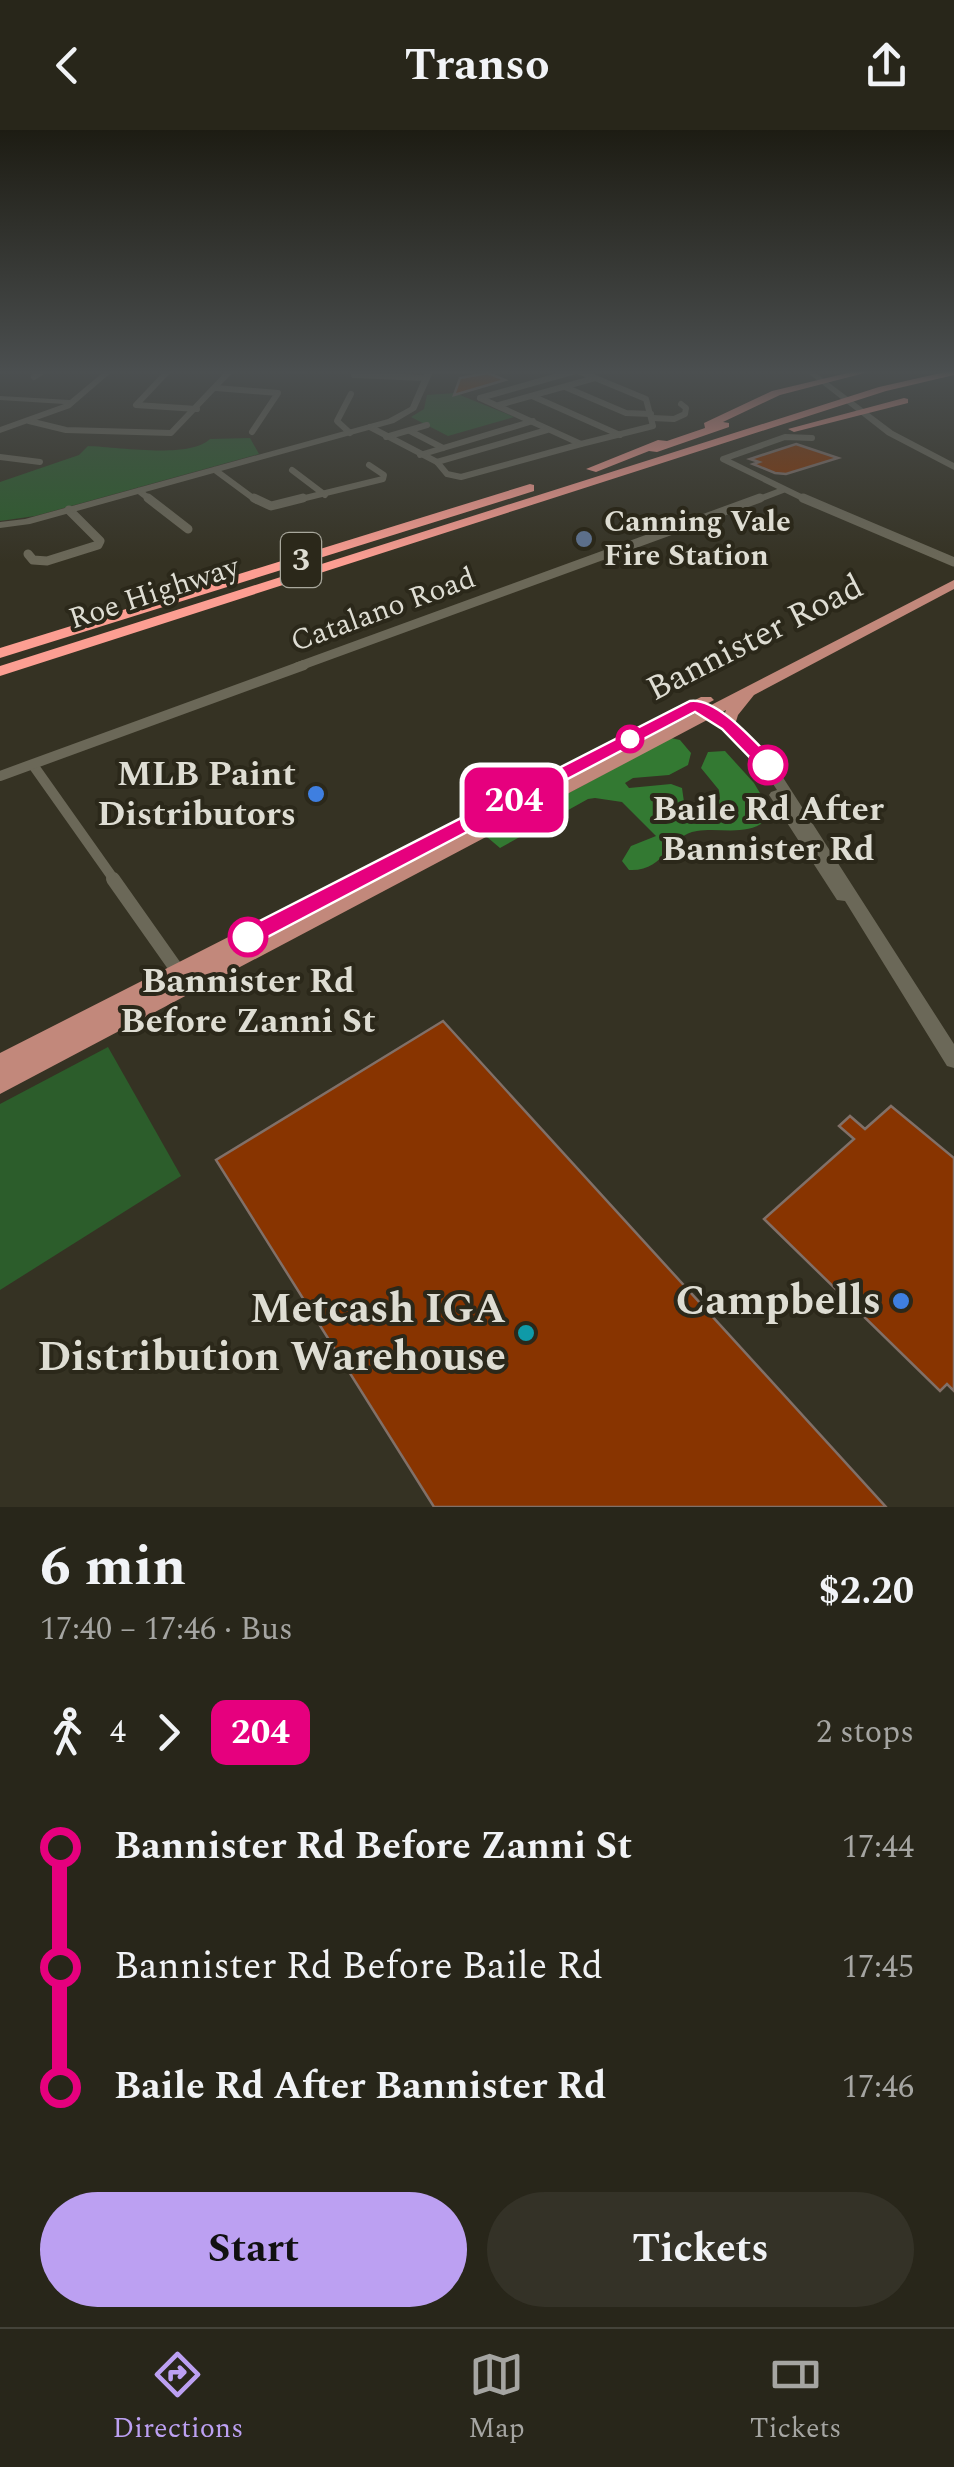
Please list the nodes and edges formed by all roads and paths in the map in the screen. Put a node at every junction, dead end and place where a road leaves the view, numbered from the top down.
1 (345, 434) edge
2 (383, 434) edge
3 (394, 434) edge
4 (416, 434) edge
5 (489, 434) edge
6 (532, 434) edge
7 (557, 434) edge
8 (679, 434) edge
9 (698, 434) edge
10 (743, 434) edge
11 (767, 434) edge
12 (900, 434) edge
13 (620, 435) edge
14 (386, 436) junction
15 (812, 438) dead end
16 (581, 444) junction
17 (443, 448) junction
18 (420, 455) junction
19 (0, 457) edge
20 (40, 462) dead end
21 (437, 462) junction
22 (369, 465) dead end
23 (954, 465) edge
24 (592, 469) junction
25 (214, 470) junction
26 (292, 470) dead end
27 (577, 488) junction
28 (782, 490) junction
29 (139, 491) junction
30 (325, 495) junction
31 (69, 510) junction
32 (0, 525) edge
33 (188, 528) dead end
34 (28, 554) dead end
35 (954, 562) edge
36 (954, 572) edge
37 (954, 584) edge
38 (0, 653) edge
39 (0, 671) edge
40 (754, 688) junction
41 (697, 711) junction
42 (728, 725) junction
43 (33, 764) junction
44 (0, 776) edge
45 (804, 830) junction
46 (184, 979) junction
47 (954, 1060) edge
48 (0, 1064) edge
49 (0, 1084) edge

1 - 25 street
2 - 14 street
3 - 14 street
4 - 17 street
5 - 17 street
6 - 21 street
7 - 16 street
8 - 24 highway
9 - 24 highway, Roe Highway / 3
10 - 27 highway, Roe Highway / 3
11 - 27 highway
12 - 23 street
13 - 16 street
14 - 18 street
15 - 28 street
16 - 21 street
17 - 18 street
18 - 21 street
19 - 20 street
22 - 30 street
24 - 38 highway, Roe Highway / 3
25 - 29 street
25 - 30 street
26 - 30 street
27 - 39 highway, Roe Highway / 3
28 - 35 street
28 - 43 street, Catalano Road
29 - 31 street
29 - 33 street
31 - 32 street
31 - 34 street
36 - 41 main road, Bannister Road
37 - 40 main road, Bannister Road
40 - 41 main road, Bannister Road
40 - 42 main road
41 - 42 street
41 - 45 street
41 - 46 main road, Bannister Road
42 - 45 street
43 - 44 street, Catalano Road
43 - 46 street
45 - 47 street
46 - 48 main road, Bannister Road
46 - 49 main road, Bannister Road

